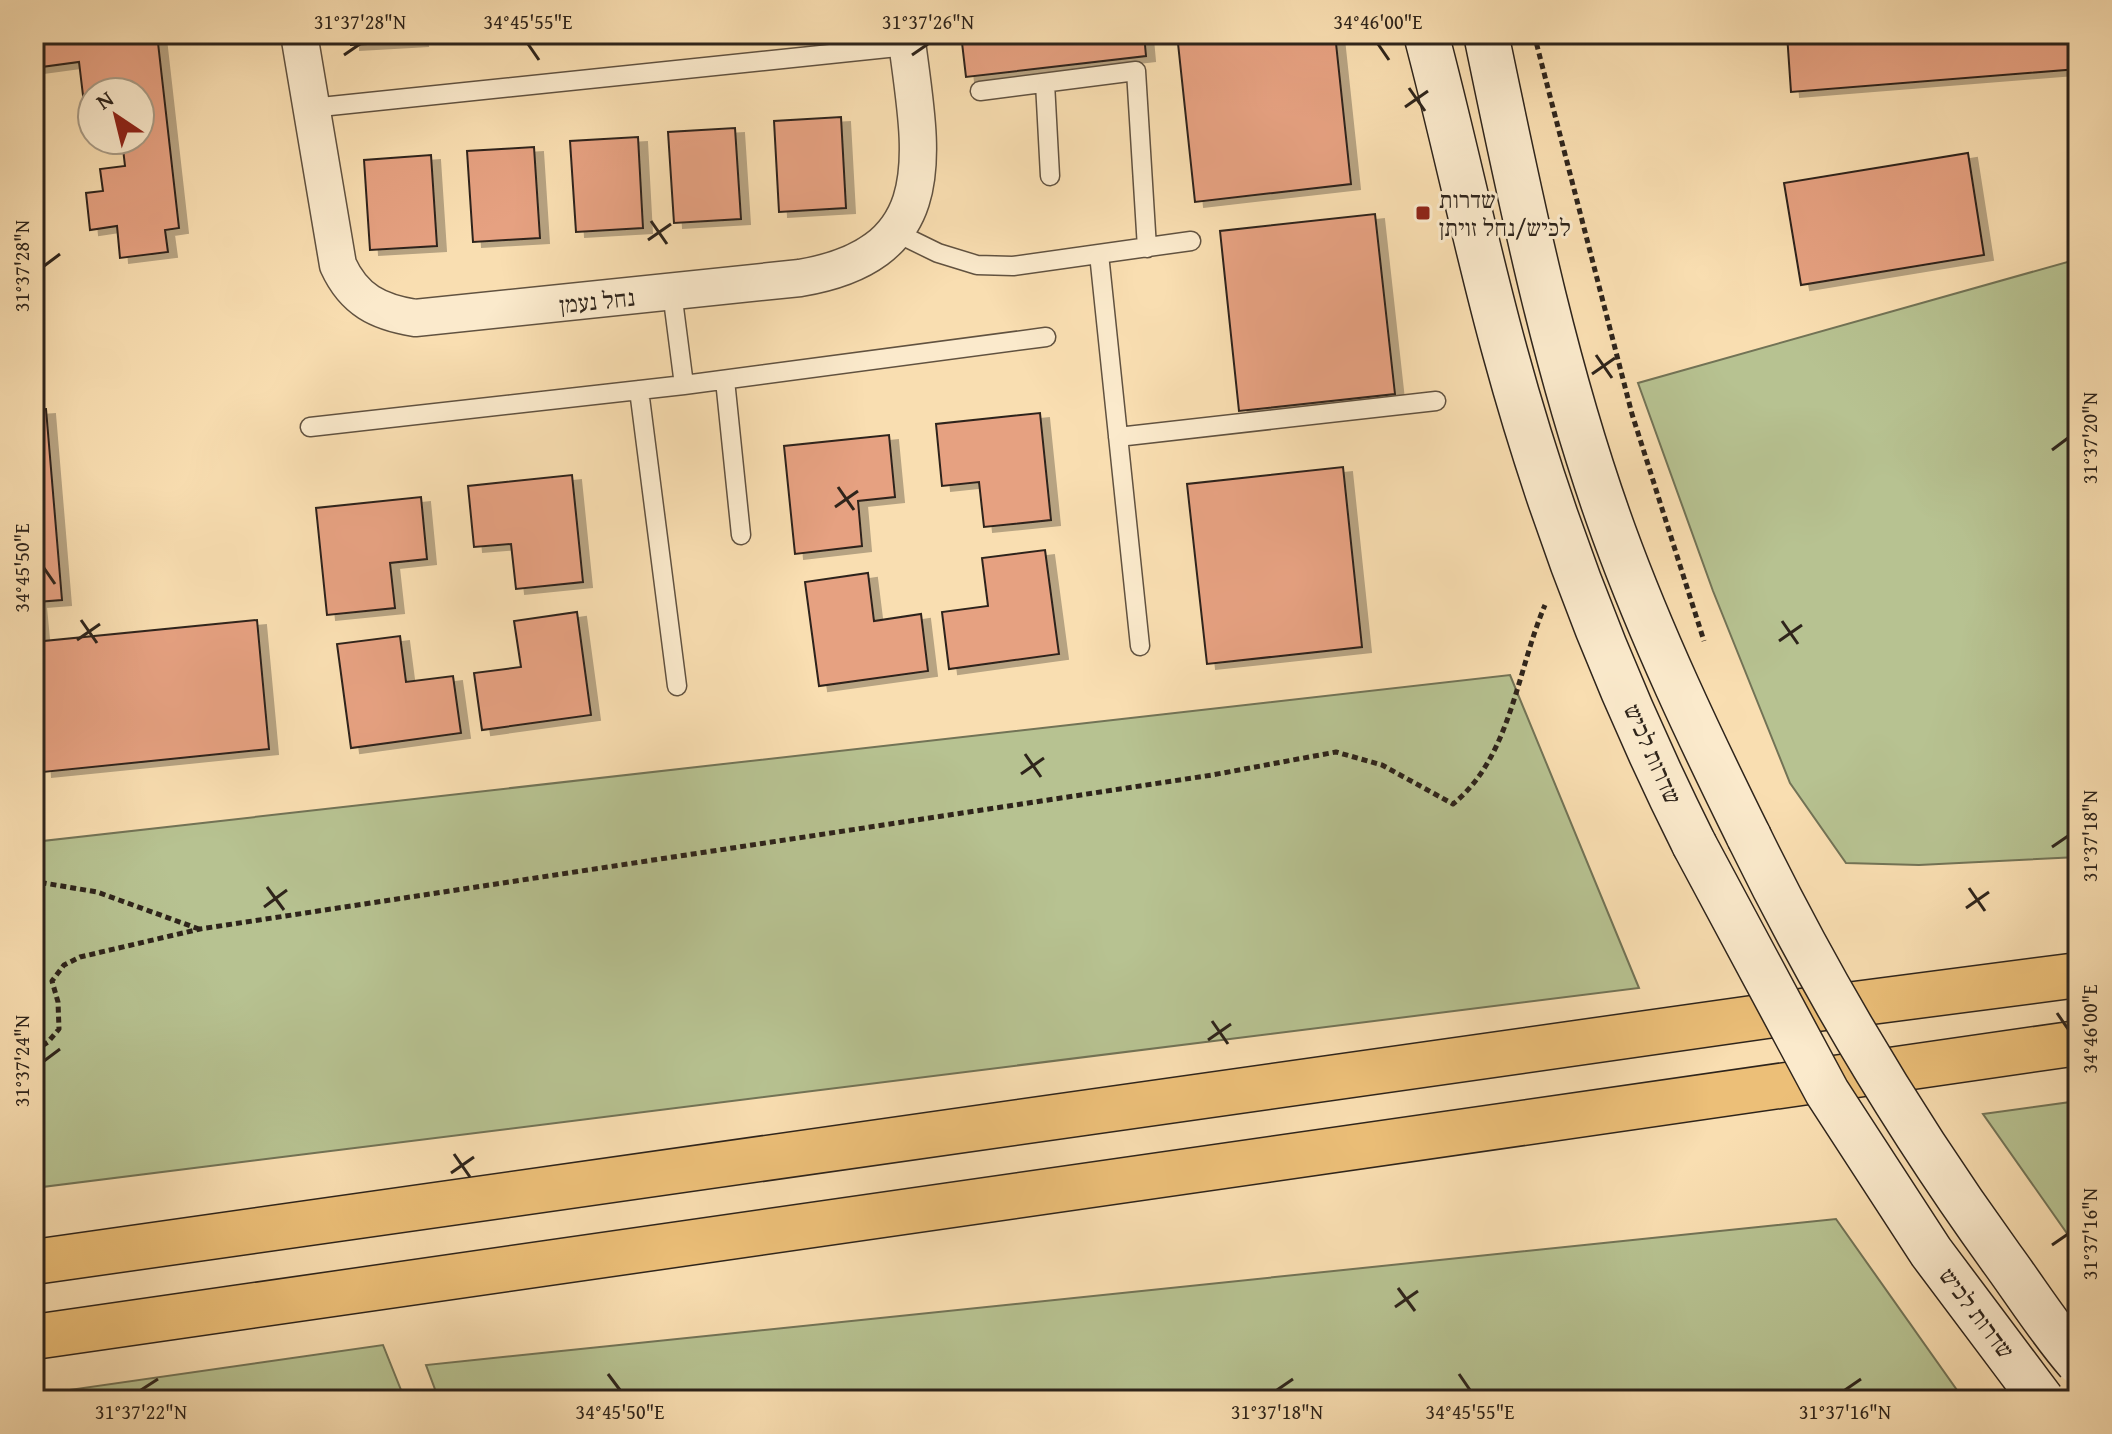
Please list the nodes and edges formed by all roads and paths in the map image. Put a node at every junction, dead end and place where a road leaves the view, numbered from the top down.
1 (299, 34) edge
2 (1426, 34) edge
3 (1486, 34) edge
4 (1534, 34) edge
5 (906, 40) edge
6 (1045, 83) junction
7 (980, 91) dead end
8 (311, 108) junction
9 (1050, 176) dead end
10 (895, 232) junction
11 (1191, 241) dead end
12 (1147, 248) junction
13 (1099, 254) junction
14 (672, 292) junction
15 (1046, 337) dead end
16 (725, 380) junction
17 (684, 385) junction
18 (639, 390) junction
19 (1436, 401) dead end
20 (310, 427) dead end
21 (1118, 437) junction
22 (741, 535) dead end
23 (1576, 567) junction
24 (1140, 646) dead end
25 (1705, 646) dead end
26 (677, 686) dead end
27 (34, 892) edge
28 (200, 929) junction
29 (2078, 975) edge
30 (2078, 1043) edge
31 (34, 1051) edge
32 (34, 1262) edge
33 (34, 1337) edge
34 (2078, 1362) edge
35 (2042, 1400) edge

1 - 8 street, נחל נעמן
2 - 23 street, שדרות לכיש
3 - 34 street, שדרות לכיש, bridge
4 - 25 path
5 - 8 lane
5 - 10 street, נחל נעמן
6 - 7 lane
6 - 9 lane
6 - 12 lane
8 - 14 street, נחל נעמן
10 - 13 lane
10 - 14 street, נחל נעמן
11 - 12 lane
12 - 13 lane
13 - 21 lane
14 - 17 lane
15 - 16 lane
16 - 17 lane
16 - 22 lane
17 - 18 lane
18 - 20 lane
18 - 26 lane
19 - 21 lane
21 - 24 lane
23 - 28 path
23 - 35 street, שדרות לכיש, bridge
27 - 28 path
28 - 31 path
29 - 32 highway
30 - 33 highway

